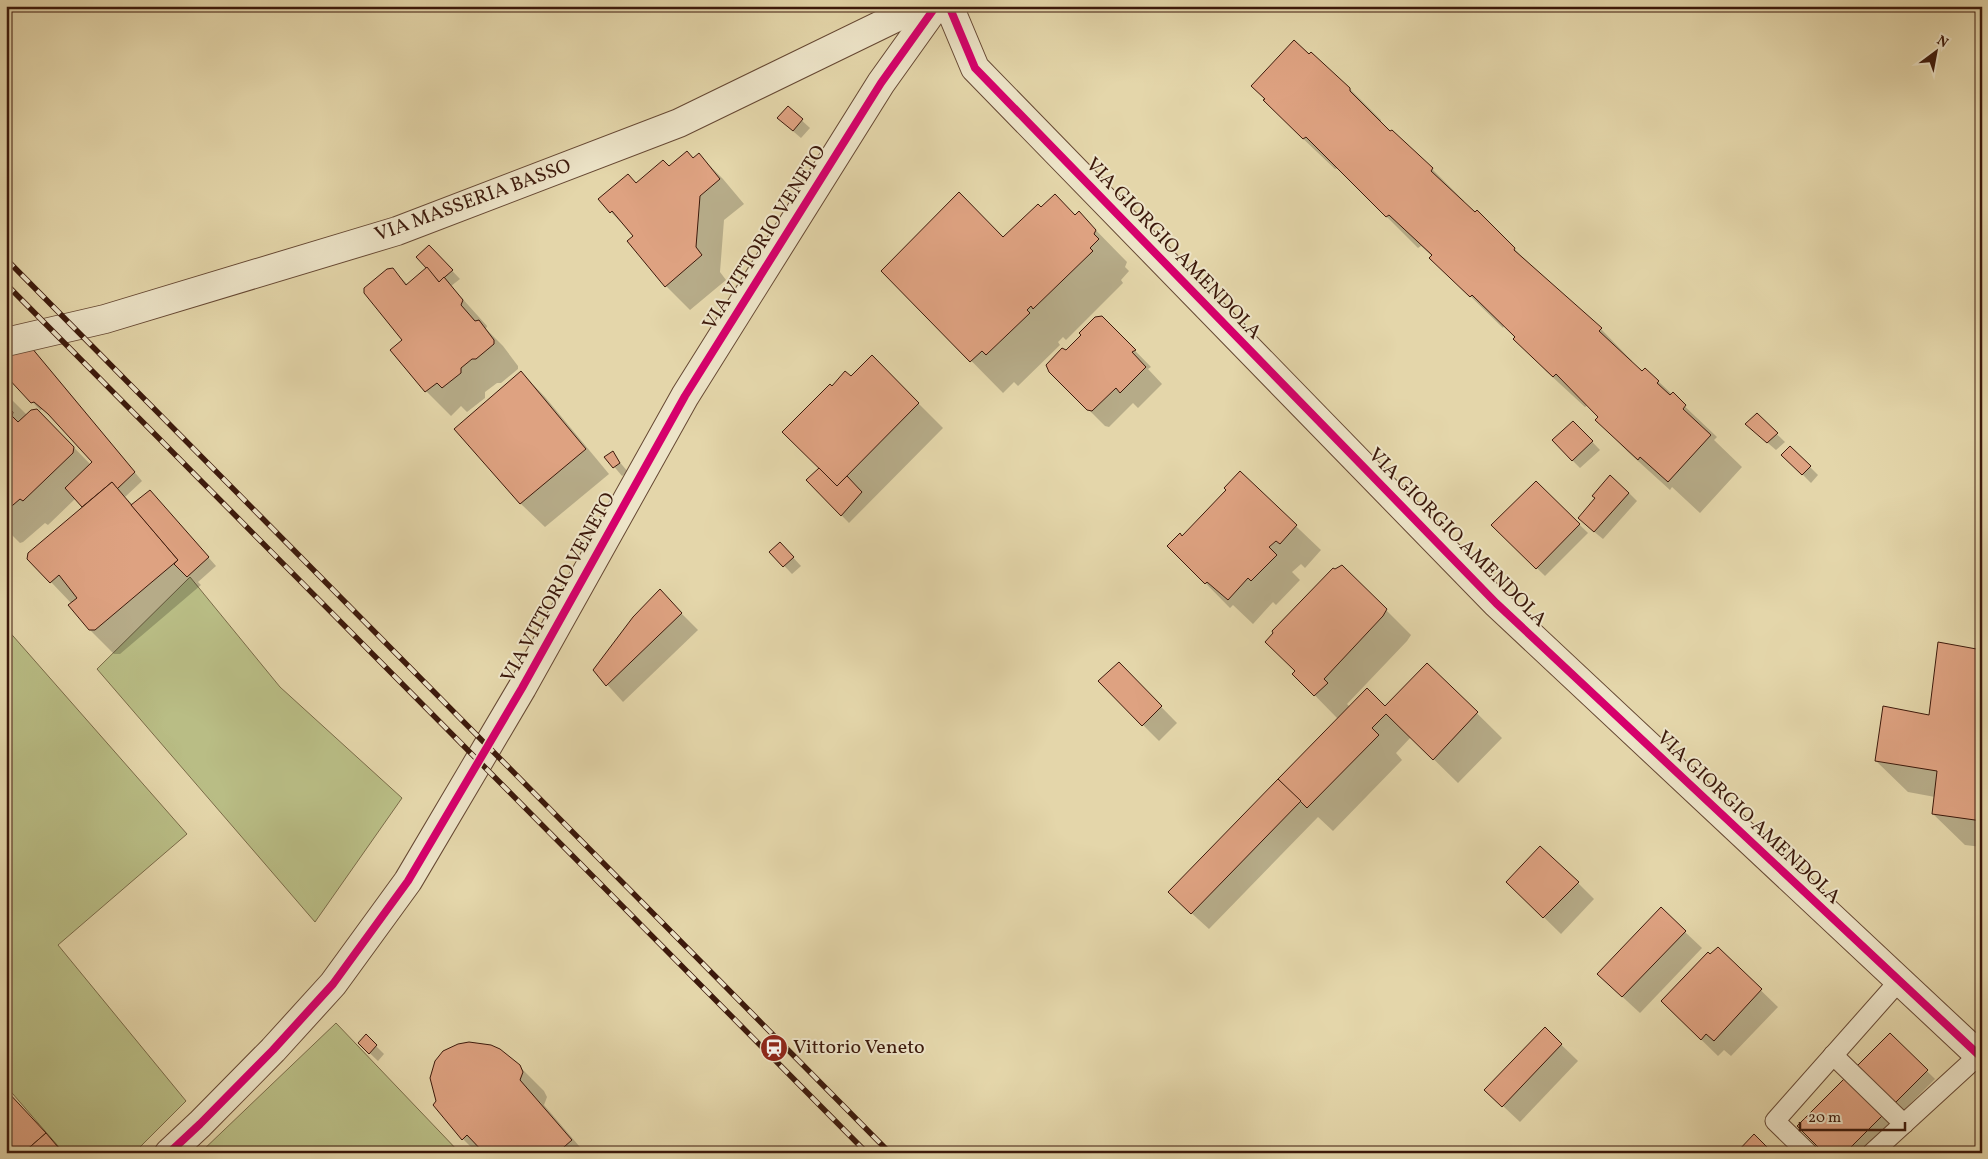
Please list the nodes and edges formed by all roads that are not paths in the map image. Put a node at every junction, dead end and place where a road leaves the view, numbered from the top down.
1 (920, 6) edge
2 (936, 6) edge
3 (949, 6) edge
4 (6, 342) edge
5 (1899, 981) junction
6 (1833, 1055) junction
7 (1980, 1057) edge
8 (1904, 1124) junction
9 (169, 1153) edge
10 (1808, 1153) edge
11 (1872, 1153) edge

1 - 4 street, VIA MASSERIA BASSO
2 - 9 street, VIA VITTORIO VENETO
3 - 5 street, VIA GIORGIO AMENDOLA
5 - 6 lane
5 - 7 street, VIA GIORGIO AMENDOLA
6 - 8 lane
6 - 10 lane
7 - 8 lane
8 - 11 lane

